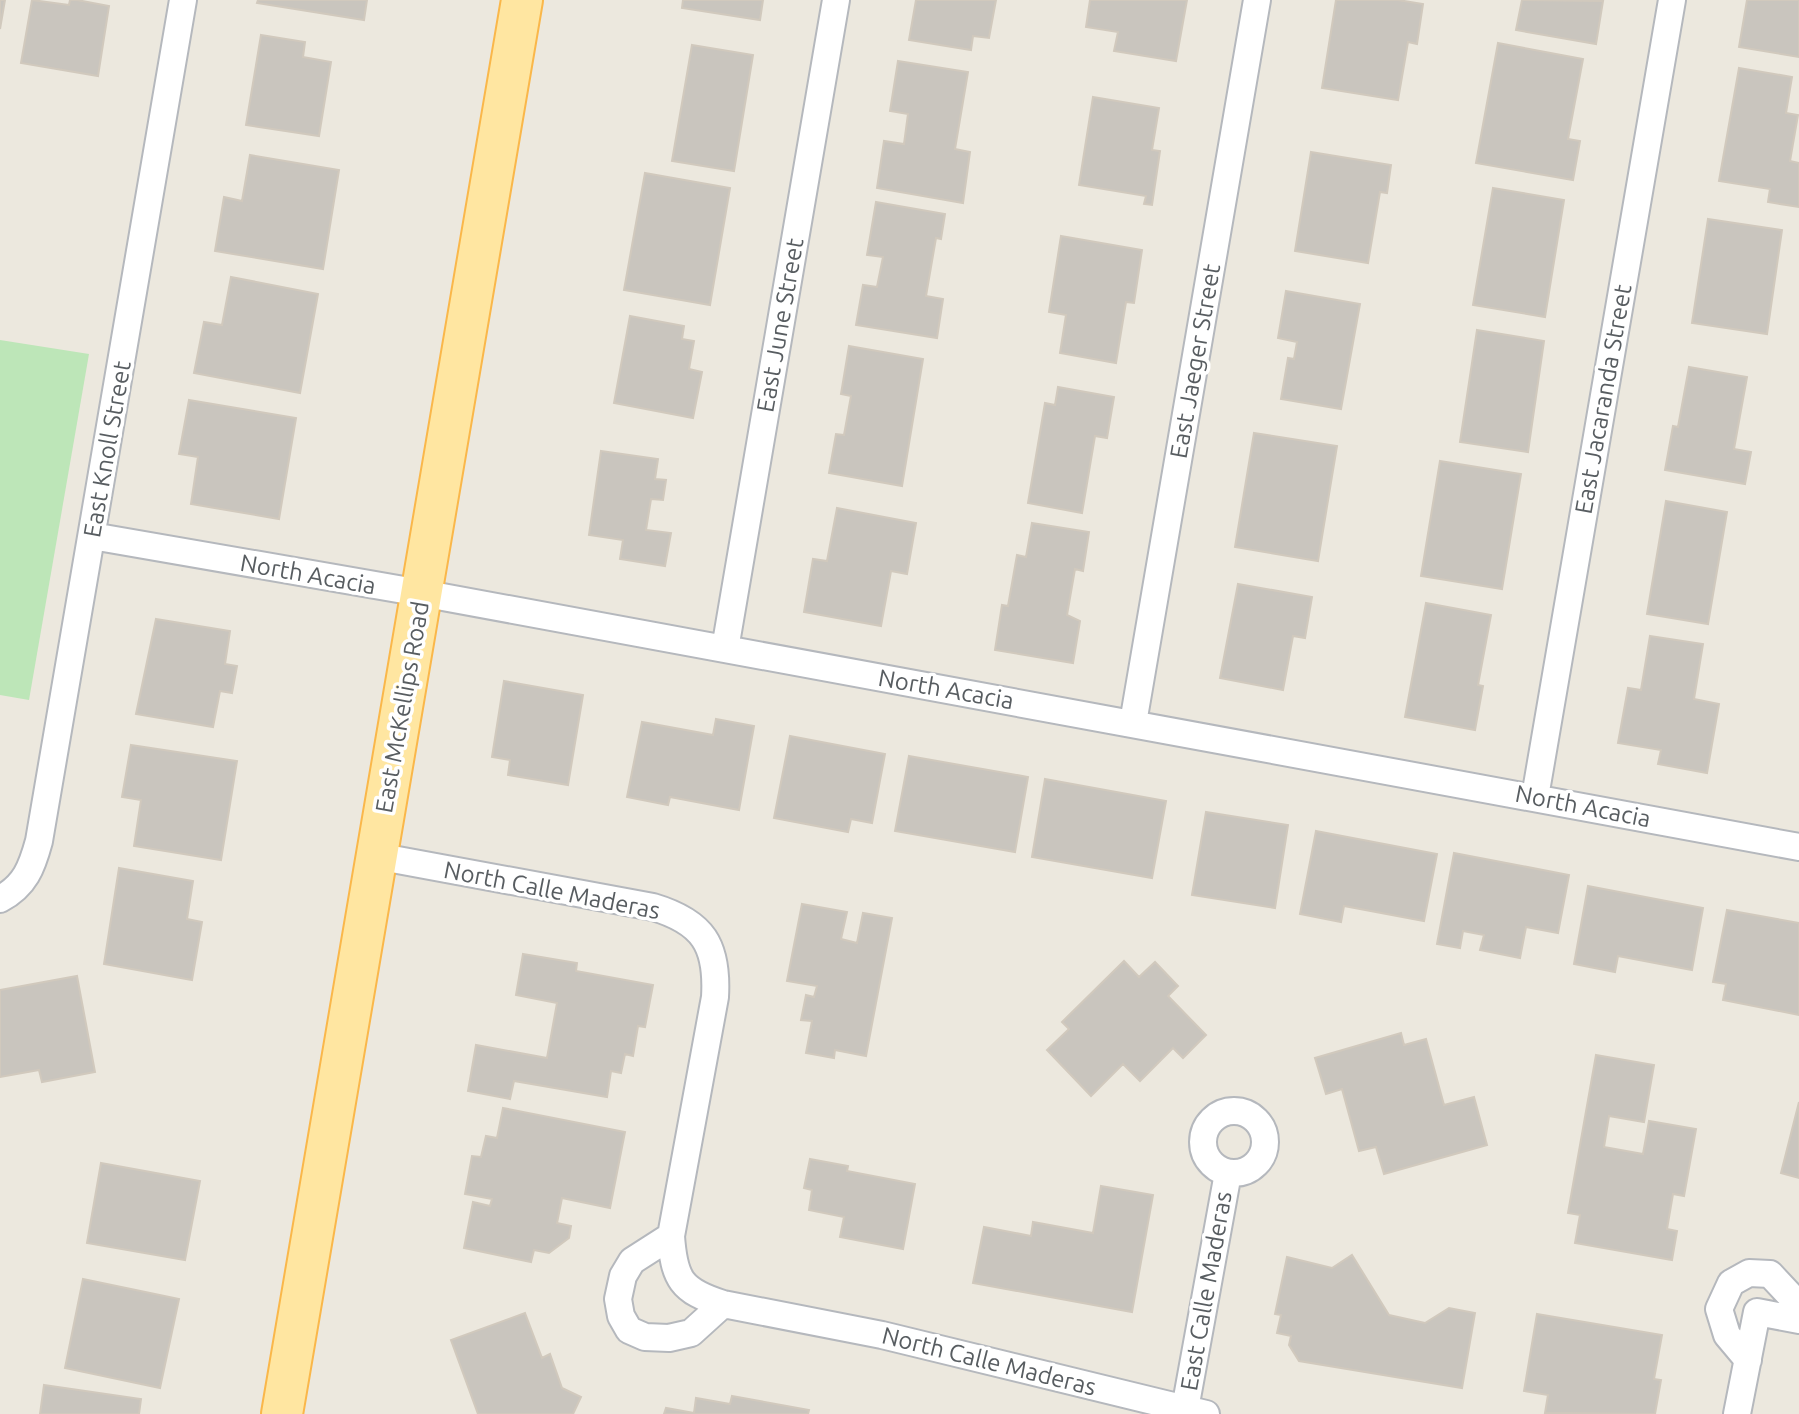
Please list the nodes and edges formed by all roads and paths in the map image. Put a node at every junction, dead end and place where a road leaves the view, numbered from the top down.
1 (183, 0) edge
2 (522, 0) edge
3 (836, 0) edge
4 (1257, 0) edge
5 (1672, 0) edge
6 (92, 536) junction
7 (421, 593) junction
8 (725, 649) junction
9 (1133, 723) junction
10 (1535, 797) junction
11 (1799, 847) edge
12 (376, 856) junction
13 (7, 895) edge
14 (1228, 1173) dead end
15 (671, 1236) junction
16 (723, 1304) junction
17 (1799, 1305) edge
18 (1799, 1320) edge
19 (1748, 1360) junction
20 (1195, 1412) edge
21 (282, 1414) edge
22 (1737, 1414) edge

1 - 6 street, East Knoll Street
2 - 7 main road, East McKellips Road
3 - 8 street, East June Street
4 - 9 street, East Jaeger Street
5 - 10 street, East Jacaranda Street
6 - 7 street, North Acacia
6 - 13 street, East Knoll Street
7 - 8 street, North Acacia
7 - 12 main road, East McKellips Road
8 - 9 street, North Acacia
9 - 10 street, North Acacia
10 - 11 street, North Acacia
12 - 15 street, North Calle Maderas
12 - 21 main road, East McKellips Road
14 - 20 street, East Calle Maderas
15 - 16 street, North Calle Maderas
15 - 16 street
16 - 20 street, North Calle Maderas
17 - 19 street
18 - 19 street
19 - 22 street

